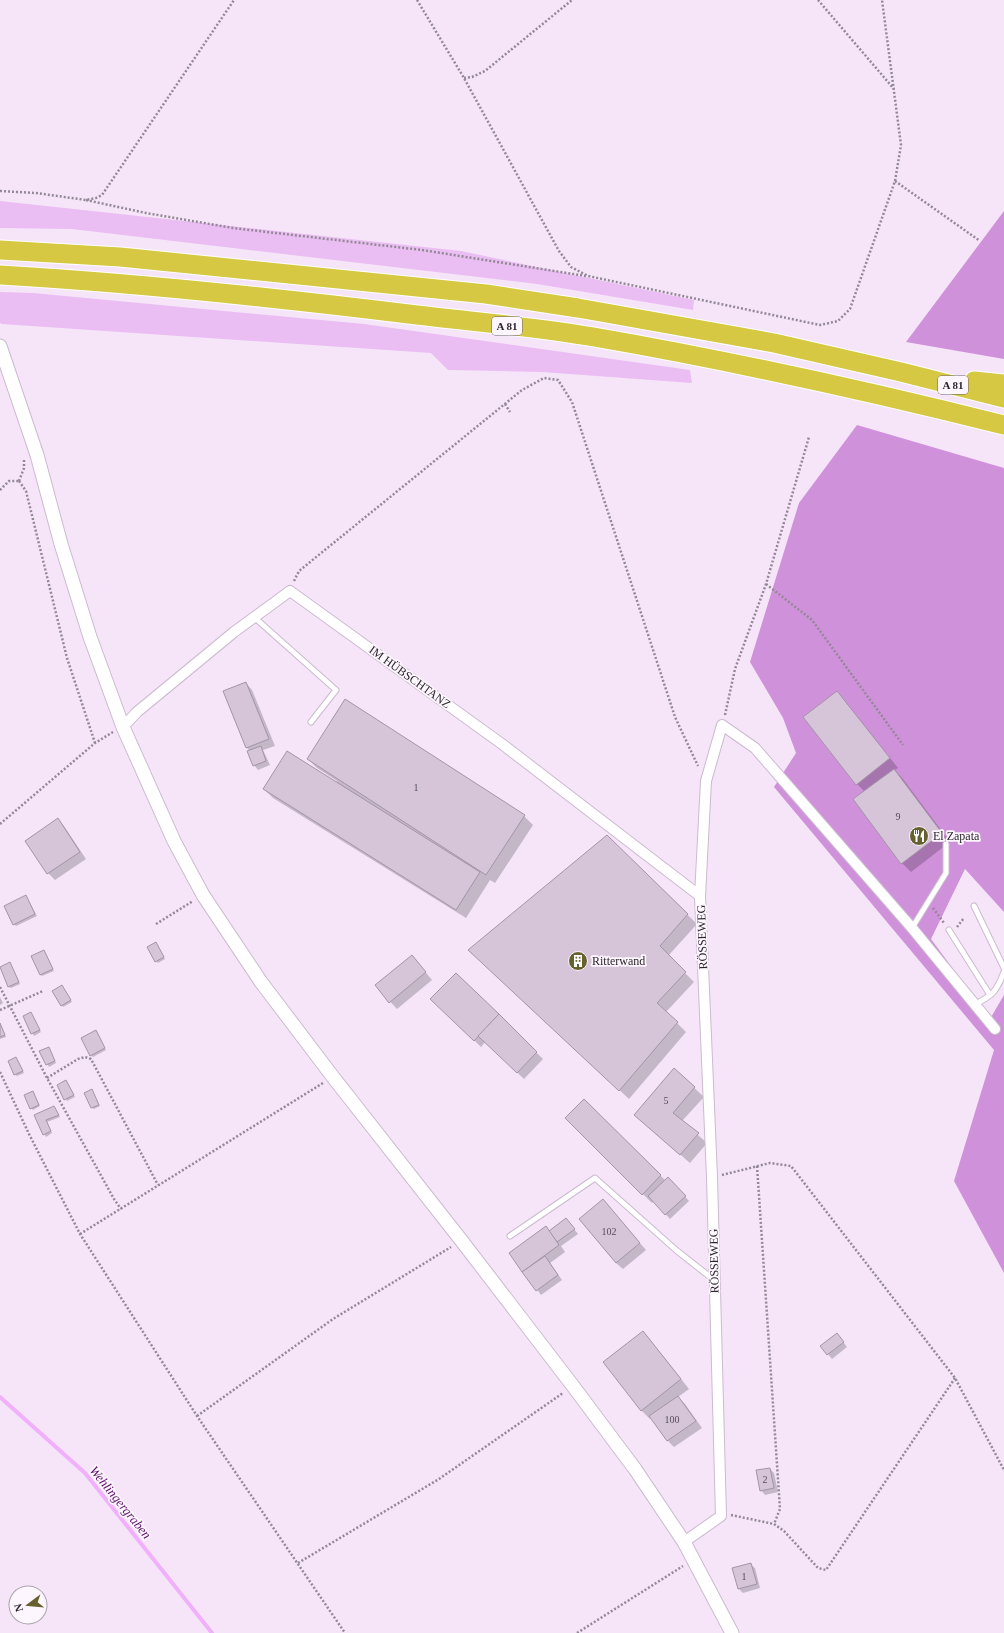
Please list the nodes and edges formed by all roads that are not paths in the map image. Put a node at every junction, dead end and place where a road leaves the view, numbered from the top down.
1 (0, 250) edge
2 (2, 275) edge
3 (0, 346) edge
4 (901, 372) junction
5 (1004, 384) edge
6 (1004, 398) edge
7 (1004, 425) edge
8 (254, 616) junction
9 (311, 722) dead end
10 (123, 727) junction
11 (946, 844) dead end
12 (700, 896) junction
13 (974, 906) dead end
14 (912, 928) junction
15 (950, 930) dead end
16 (1004, 968) edge
17 (1004, 972) edge
18 (990, 995) junction
19 (975, 1004) junction
20 (995, 1029) dead end
21 (510, 1236) dead end
22 (715, 1280) junction
23 (684, 1542) junction
24 (732, 1633) edge

1 - 4 highway, A 81
2 - 7 highway, A 81
3 - 10 street
4 - 5 highway
4 - 6 highway, A 81
8 - 9 lane
8 - 10 street
8 - 12 street, IM HÜBSCHTANZ
10 - 23 street
11 - 14 lane
12 - 14 street, RÖSSEWEG
12 - 22 street, RÖSSEWEG
13 - 16 lane
14 - 19 street
15 - 18 lane
17 - 18 lane
18 - 19 lane
19 - 20 street
21 - 22 lane
22 - 23 street, RÖSSEWEG
23 - 24 street

